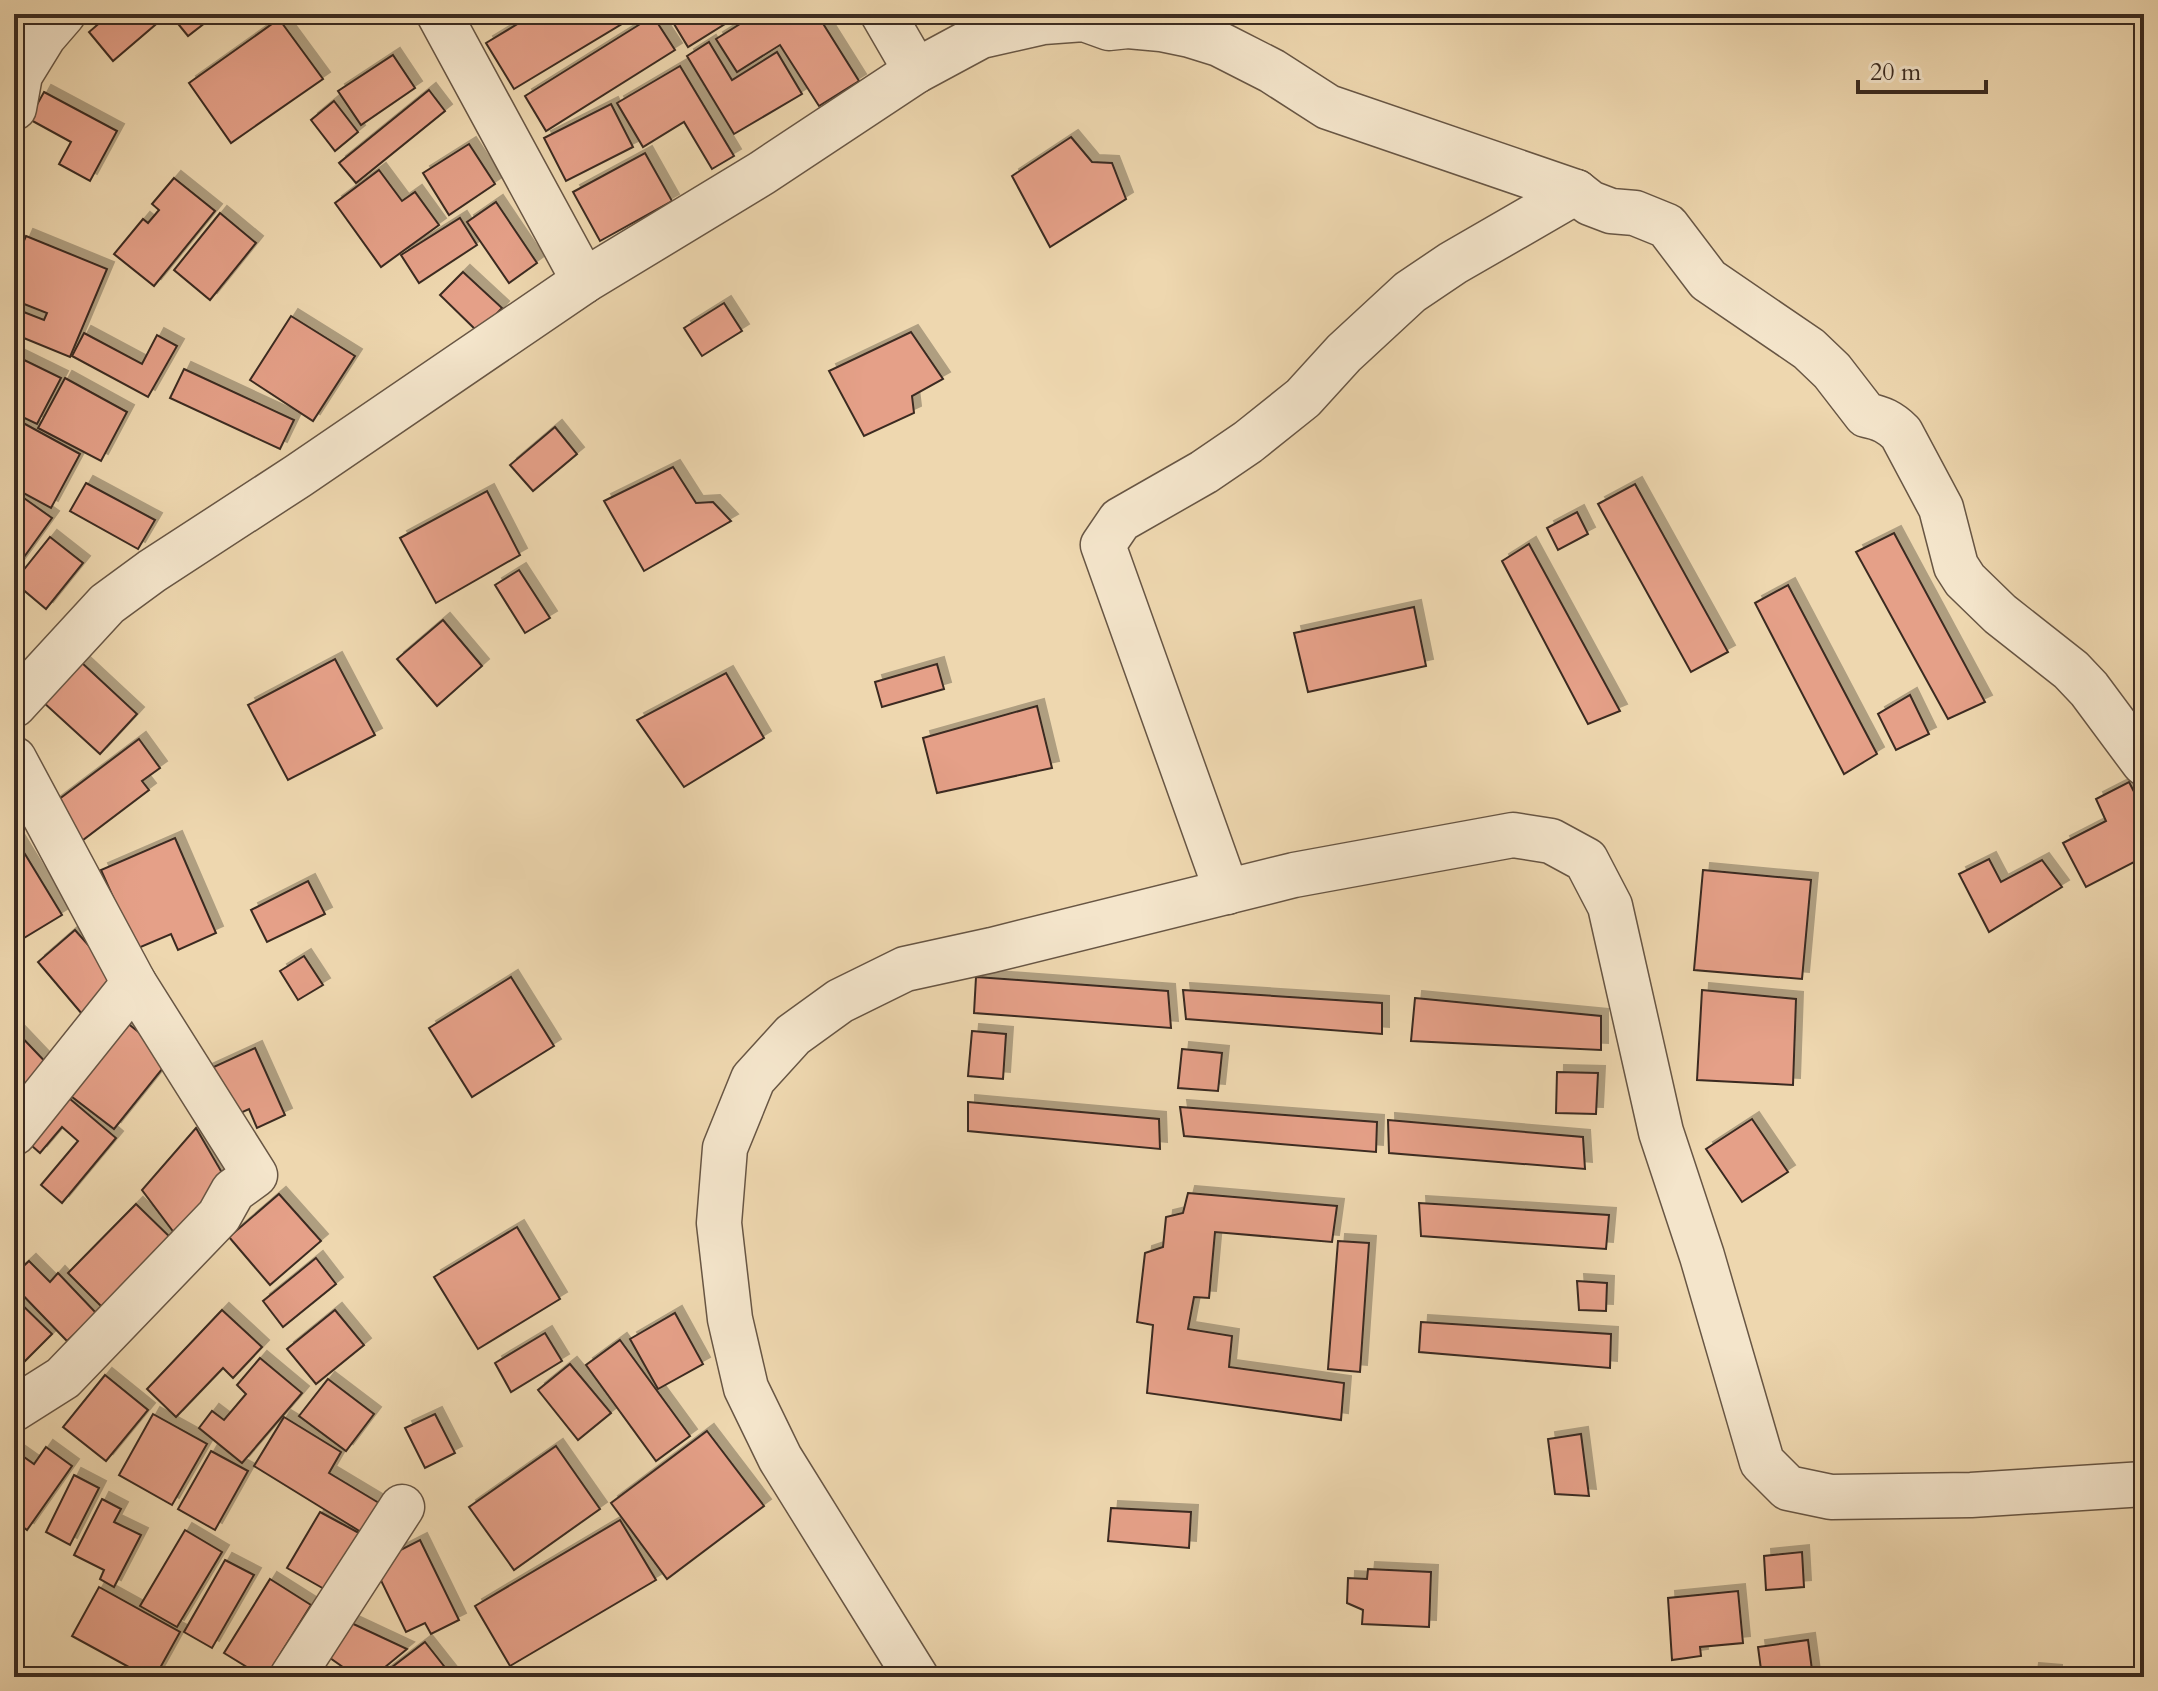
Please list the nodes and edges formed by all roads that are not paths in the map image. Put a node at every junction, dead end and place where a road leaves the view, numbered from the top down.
1 (63, 14) edge
2 (439, 14) edge
3 (883, 14) edge
4 (916, 71) junction
5 (14, 108) edge
6 (1576, 192) junction
7 (584, 281) junction
8 (14, 705) edge
9 (14, 759) edge
10 (2144, 763) edge
11 (1227, 892) junction
12 (134, 983) junction
13 (14, 1133) edge
14 (14, 1409) edge
15 (2144, 1484) edge
16 (402, 1507) dead end
17 (292, 1677) edge
18 (916, 1677) edge

1 - 5 street
2 - 7 street
3 - 4 street
4 - 6 street
4 - 7 street
6 - 10 street
6 - 11 street
7 - 8 street
9 - 12 street
11 - 15 street
11 - 18 street
12 - 13 street
12 - 14 street
16 - 17 street

